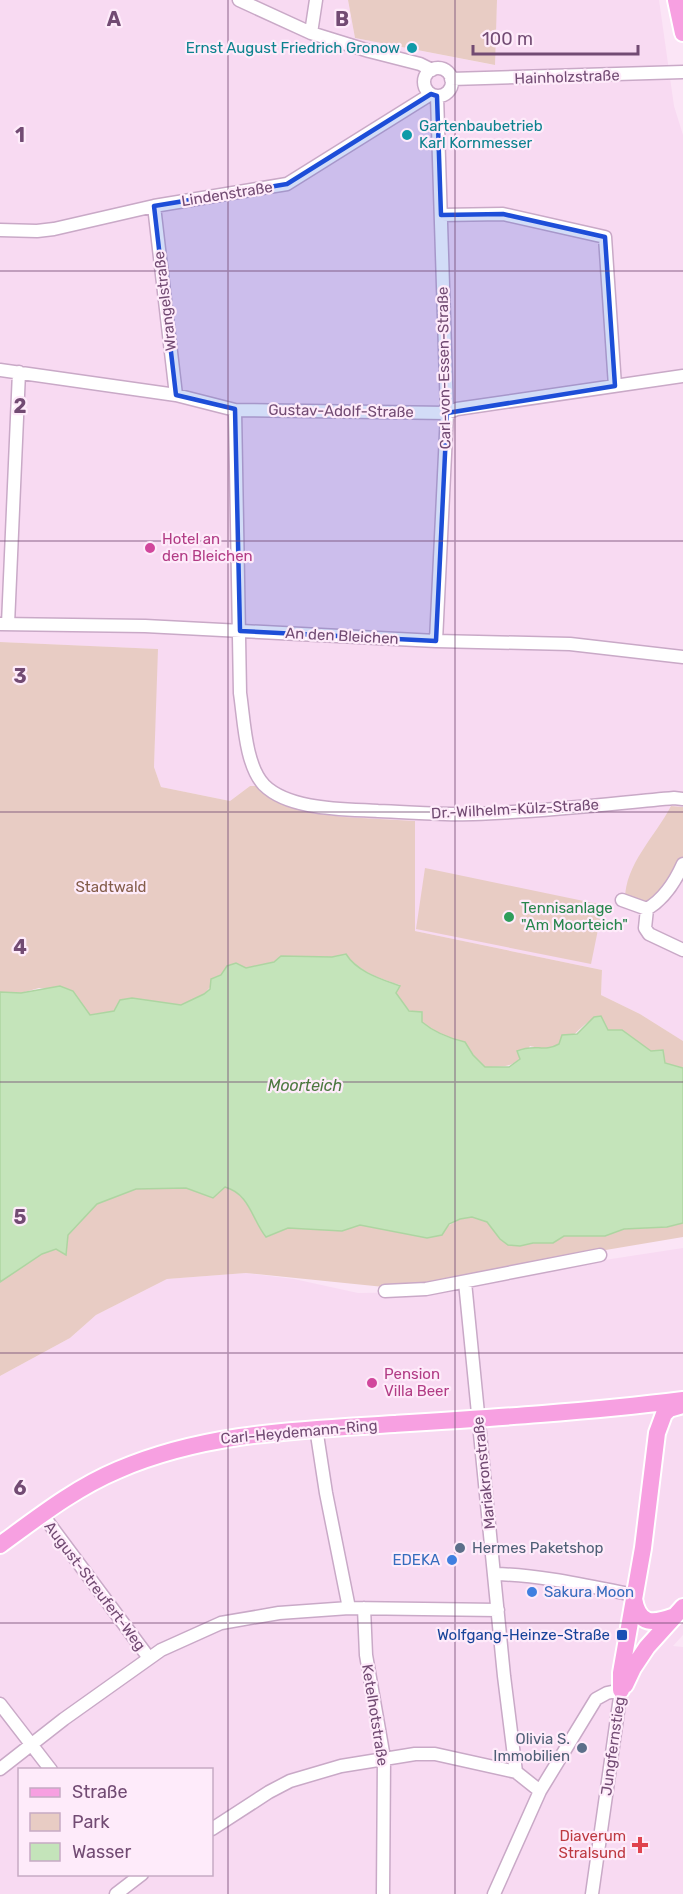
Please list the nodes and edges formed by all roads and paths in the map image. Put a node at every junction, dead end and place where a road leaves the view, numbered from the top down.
1 (239, 0) edge
2 (316, 0) edge
3 (676, 0) edge
4 (311, 33) junction
5 (683, 33) edge
6 (432, 70) junction
7 (683, 72) edge
8 (451, 79) junction
9 (434, 95) junction
10 (154, 206) junction
11 (441, 215) junction
12 (0, 230) edge
13 (0, 370) edge
14 (19, 372) junction
15 (683, 376) edge
16 (615, 386) junction
17 (176, 395) junction
18 (235, 410) junction
19 (447, 413) junction
20 (4, 624) edge
21 (240, 631) junction
22 (436, 640) junction
23 (683, 657) edge
24 (683, 799) edge
25 (683, 864) edge
26 (622, 900) dead end
27 (647, 909) junction
28 (683, 950) edge
29 (600, 1254) dead end
30 (465, 1282) junction
31 (385, 1291) dead end
32 (683, 1402) edge
33 (625, 1408) junction
34 (478, 1418) junction
35 (316, 1428) junction
36 (657, 1433) junction
37 (42, 1514) junction
38 (0, 1545) edge
39 (495, 1574) junction
40 (634, 1596) junction
41 (350, 1608) junction
42 (364, 1608) junction
43 (498, 1610) junction
44 (679, 1612) edge
45 (149, 1658) junction
46 (621, 1690) junction
47 (0, 1704) edge
48 (31, 1745) junction
49 (384, 1758) junction
50 (50, 1768) edge
51 (0, 1769) edge
52 (516, 1772) junction
53 (540, 1791) junction
54 (213, 1828) edge
55 (133, 1877) edge
56 (116, 1894) edge
57 (383, 1894) edge
58 (494, 1894) edge
59 (592, 1894) edge

1 - 4 street
2 - 4 street
3 - 5 main road
4 - 6 street
6 - 8 street
6 - 9 street
7 - 8 street, Hainholzstraße
8 - 9 street
9 - 10 street, Lindenstraße
9 - 11 street, Carl-von-Essen-Straße
10 - 12 street, Lindenstraße
10 - 17 street, Wrangelstraße
11 - 16 street
11 - 19 street, Carl-von-Essen-Straße
13 - 14 street, Gustav-Adolf-Straße
14 - 17 street, Gustav-Adolf-Straße
14 - 20 street
15 - 16 street, Gustav-Adolf-Straße
16 - 19 street, Gustav-Adolf-Straße
17 - 18 street, Gustav-Adolf-Straße
18 - 19 street, Gustav-Adolf-Straße
18 - 21 street, Dr.-Wilhelm-Külz-Straße
19 - 22 street, Carl-von-Essen-Straße
20 - 21 street, An den Bleichen
21 - 22 street, An den Bleichen
21 - 24 street, Dr.-Wilhelm-Külz-Straße
22 - 23 street, An den Bleichen
25 - 27 street
26 - 27 street
27 - 28 street
29 - 30 street
30 - 31 street
30 - 34 street, Mariakronstraße
32 - 33 main road, Carl-Heydemann-Ring
32 - 36 main road, Carl-Heydemann-Ring
33 - 34 main road, Carl-Heydemann-Ring
33 - 36 main road
34 - 35 main road, Carl-Heydemann-Ring
34 - 39 street, Mariakronstraße
35 - 37 main road, Carl-Heydemann-Ring
35 - 41 street
36 - 40 main road, Jungfernstieg
37 - 38 main road, Carl-Heydemann-Ring
37 - 45 street, August-Streufert-Weg
39 - 40 street
39 - 43 street, Mariakronstraße
40 - 44 main road
40 - 46 main road, Jungfernstieg
41 - 42 street
41 - 45 street
42 - 43 street
42 - 49 street, Ketelhotstraße
43 - 52 street, Mariakronstraße
44 - 46 main road
45 - 48 street
46 - 53 street
46 - 59 street, Jungfernstieg
47 - 48 street
48 - 50 street
48 - 51 street
49 - 52 street
49 - 54 street
49 - 57 street, Ketelhotstraße
52 - 53 street
53 - 58 street
55 - 56 street

